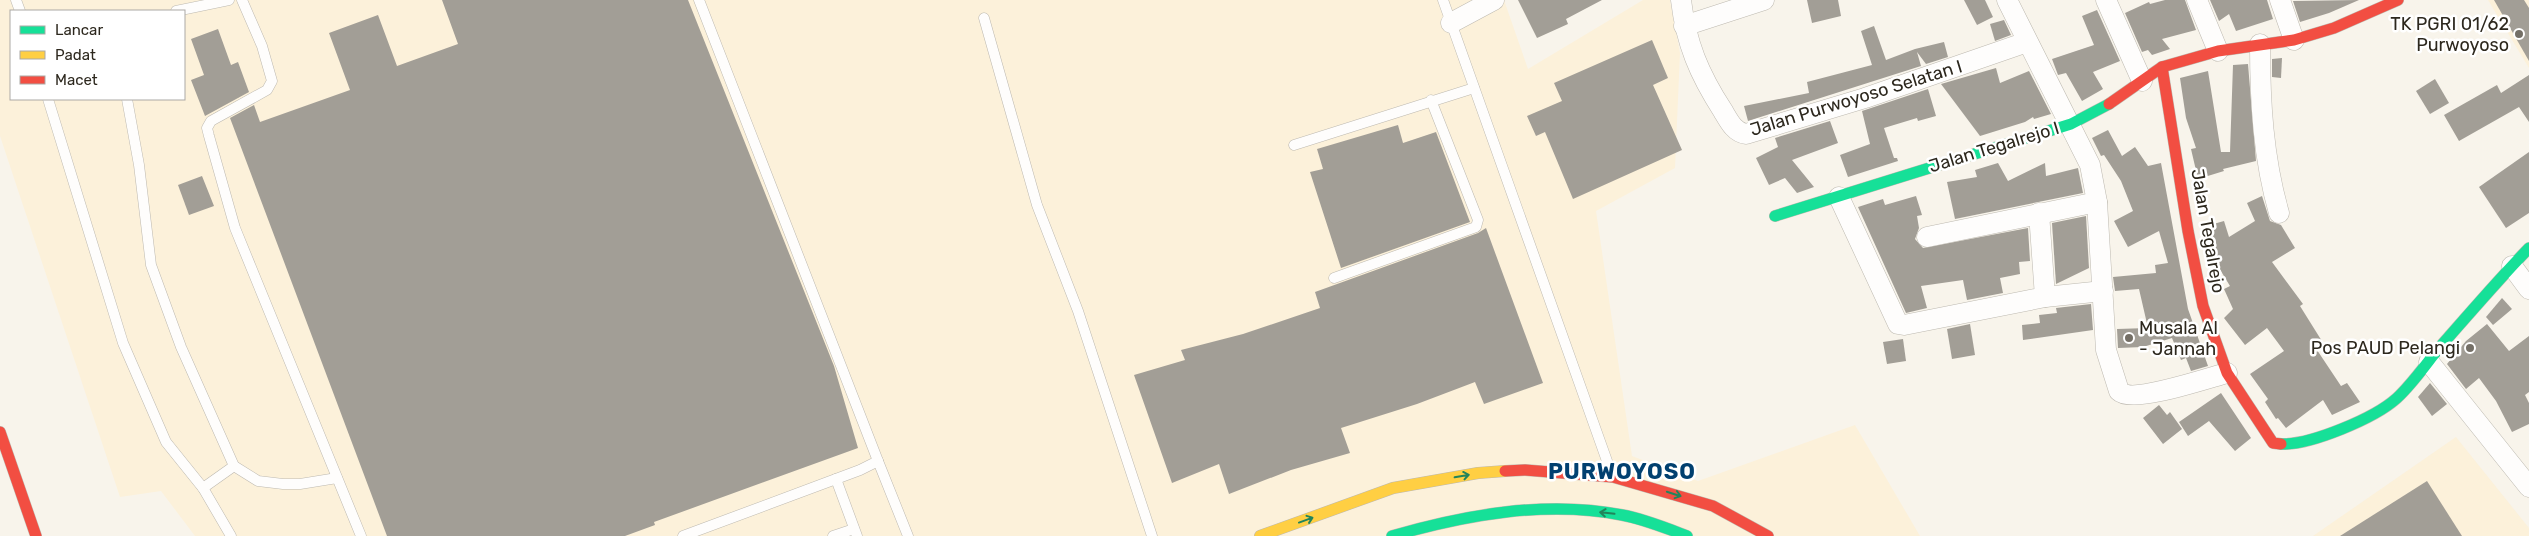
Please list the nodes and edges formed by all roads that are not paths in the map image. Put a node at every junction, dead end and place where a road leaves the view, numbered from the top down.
1 (229, 0) edge
2 (242, 0) edge
3 (699, 0) edge
4 (1443, 0) edge
5 (1494, 0) edge
6 (1682, 0) edge
7 (1764, 0) edge
8 (2007, 0) edge
9 (2106, 0) edge
10 (2197, 0) edge
11 (2280, 0) edge
12 (2398, 0) edge
13 (2372, 6) edge
14 (181, 10) edge
15 (984, 18) dead end
16 (1452, 23) junction
17 (1684, 26) junction
18 (2294, 40) junction
19 (2027, 42) junction
20 (2260, 44) junction
21 (2218, 51) junction
22 (2162, 67) junction
23 (2142, 81) junction
24 (1474, 88) junction
25 (48, 100) edge
26 (126, 100) edge
27 (1432, 100) junction
28 (2071, 124) junction
29 (1294, 145) dead end
30 (1839, 197) junction
31 (2097, 202) junction
32 (2039, 213) junction
33 (2279, 213) dead end
34 (1775, 216) dead end
35 (1927, 237) dead end
36 (2529, 248) edge
37 (2512, 266) junction
38 (1334, 278) dead end
39 (2529, 289) edge
40 (2103, 292) junction
41 (2045, 297) junction
42 (2429, 362) junction
43 (2227, 373) junction
44 (0, 432) edge
45 (878, 461) junction
46 (234, 466) junction
47 (1613, 477) junction
48 (337, 478) junction
49 (836, 479) junction
50 (2529, 487) edge
51 (203, 488) junction
52 (855, 532) edge
53 (36, 536) edge
54 (231, 536) edge
55 (361, 536) edge
56 (683, 536) edge
57 (833, 536) edge
58 (908, 536) edge
59 (1152, 536) edge
60 (1260, 536) edge
61 (1392, 536) edge
62 (1687, 536) edge
63 (1768, 536) edge

1 - 14 lane
2 - 48 lane
3 - 45 lane
4 - 16 lane
5 - 16 street
6 - 17 street, Jalan Purwoyoso Selatan I
7 - 17 street
8 - 19 street
9 - 23 street
10 - 21 street
11 - 18 street
12 - 13 street
13 - 18 street
15 - 59 lane
16 - 24 lane
17 - 19 street, Jalan Purwoyoso Selatan I
18 - 20 street
19 - 28 street
20 - 21 street
20 - 33 street
21 - 22 street
22 - 23 street
22 - 43 street, Jalan Tegalrejo
23 - 28 street
24 - 27 lane
24 - 47 lane
25 - 51 lane
26 - 46 lane
27 - 29 lane
27 - 38 lane
28 - 30 street, Jalan Tegalrejo I
28 - 31 street, Jalan Tegalrejo I
30 - 34 street, Jalan Tegalrejo I
30 - 41 street
31 - 32 street
31 - 40 street, Jalan Tegalrejo I
32 - 35 street
32 - 41 street
36 - 37 street, Jalan Tegalrejo
37 - 39 street
37 - 42 street, Jalan Tegalrejo
40 - 41 street
40 - 43 street, Jalan Tegalrejo I
42 - 43 street, Jalan Tegalrejo
42 - 50 street
44 - 53 street
45 - 49 lane
45 - 58 lane
46 - 48 lane
46 - 51 lane
60 -> 47 street
47 -> 63 street
48 - 55 lane
49 - 52 lane
49 - 56 lane
51 - 54 lane
52 - 57 lane
62 -> 61 street

